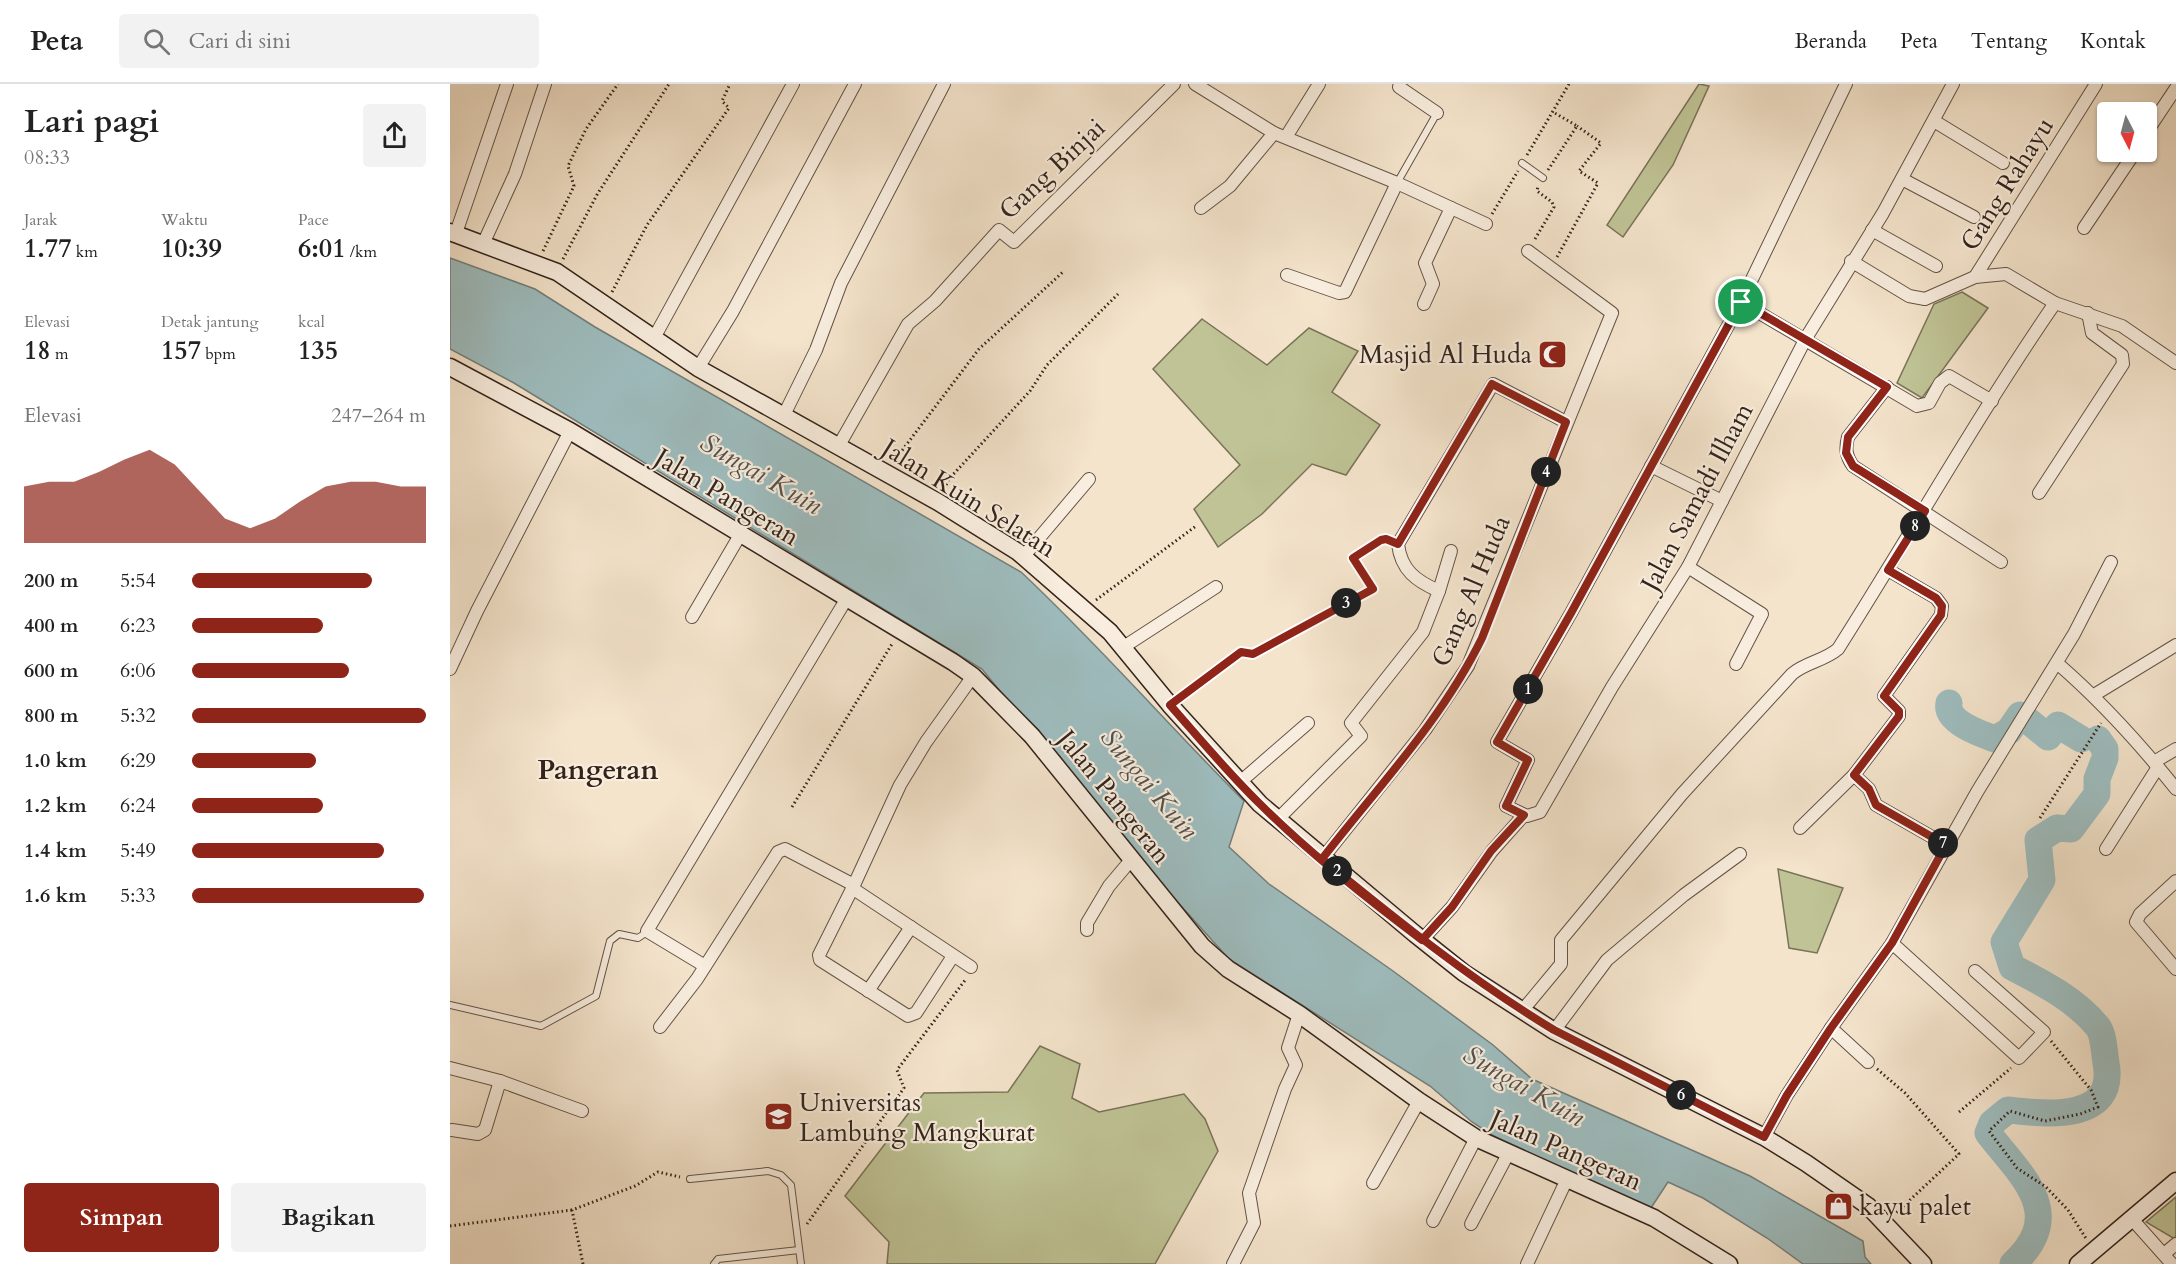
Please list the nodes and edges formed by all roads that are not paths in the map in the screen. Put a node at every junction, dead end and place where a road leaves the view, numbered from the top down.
1 (507, 84) edge
2 (545, 84) edge
3 (793, 84) edge
4 (855, 84) edge
5 (944, 84) edge
6 (1174, 84) edge
7 (1196, 84) edge
8 (1319, 84) edge
9 (1846, 84) edge
10 (1953, 84) edge
11 (2096, 84) edge
12 (1397, 85) edge
13 (2176, 88) edge
14 (1437, 113) joint
15 (2157, 116) edge
16 (1934, 121) junction
17 (1280, 135) junction
18 (2127, 162) edge
19 (1522, 163) dead end
20 (2002, 163) dead end
21 (1543, 178) dead end
22 (1902, 179) junction
23 (1397, 183) junction
24 (1201, 208) dead end
25 (1451, 208) junction
26 (1974, 217) dead end
27 (1486, 224) dead end
28 (2084, 228) dead end
29 (1872, 230) junction
30 (453, 232) edge
31 (484, 242) junction
32 (1528, 251) dead end
33 (1851, 261) junction
34 (1936, 266) dead end
35 (1287, 275) dead end
36 (1975, 277) junction
37 (1741, 302) junction
38 (2055, 303) junction
39 (1424, 304) dead end
40 (2088, 313) junction
41 (654, 338) junction
42 (1806, 338) junction
43 (2176, 363) edge
44 (450, 367) edge
45 (698, 368) junction
46 (1887, 387) junction
47 (1992, 401) junction
48 (783, 417) junction
49 (1566, 422) junction
50 (570, 431) junction
51 (838, 447) junction
52 (1651, 466) junction
53 (1089, 479) dead end
54 (2039, 493) dead end
55 (1722, 501) junction
56 (1925, 511) junction
57 (740, 535) junction
58 (1451, 552) dead end
59 (1023, 557) junction
60 (2001, 562) dead end
61 (2111, 562) dead end
62 (1688, 567) junction
63 (1888, 570) junction
64 (1216, 588) dead end
65 (1439, 591) junction
66 (847, 598) junction
67 (692, 616) dead end
68 (2176, 645) edge
69 (1122, 648) junction
70 (2057, 663) junction
71 (1736, 664) dead end
72 (450, 669) edge
73 (973, 676) junction
74 (2094, 695) junction
75 (1308, 723) dead end
76 (2176, 749) edge
77 (2156, 764) junction
78 (1854, 775) junction
79 (1239, 783) junction
80 (2176, 789) edge
81 (1524, 815) junction
82 (1277, 820) junction
83 (1800, 828) dead end
84 (1946, 845) junction
85 (2106, 849) dead end
86 (1740, 854) dead end
87 (1322, 859) junction
88 (1131, 860) junction
89 (2176, 881) edge
90 (853, 886) junction
91 (910, 927) junction
92 (1087, 930) dead end
93 (647, 932) junction
94 (1422, 940) junction
95 (1892, 943) junction
96 (953, 956) junction
97 (705, 966) junction
98 (971, 967) road end
99 (2176, 969) edge
100 (1975, 971) dead end
101 (868, 991) junction
102 (450, 1005) edge
103 (1522, 1011) junction
104 (1299, 1014) junction
105 (660, 1027) dead end
106 (1831, 1028) junction
107 (1554, 1030) junction
108 (1868, 1062) road end
109 (450, 1068) edge
110 (500, 1082) junction
111 (1419, 1101) junction
112 (582, 1111) dead end
113 (452, 1130) dead end
114 (1764, 1137) junction
115 (1476, 1138) junction
116 (1508, 1154) junction
117 (690, 1179) road end
118 (1567, 1179) junction
119 (2176, 1181) edge
120 (1373, 1184) dead end
121 (2132, 1219) junction
122 (1433, 1221) dead end
123 (1471, 1224) dead end
124 (2176, 1244) edge
125 (800, 1250) junction
126 (2168, 1259) edge
127 (714, 1264) edge
128 (801, 1264) edge
129 (1233, 1264) edge
130 (1527, 1264) edge
131 (1730, 1264) edge
132 (1923, 1264) edge
133 (2078, 1264) edge

1 - 30 street
2 - 31 street
3 - 41 street
4 - 45 street
5 - 48 street
6 - 51 street, Gang Binjai
7 - 17 street
8 - 17 street
9 - 37 street
10 - 16 street, Jalan Samadi Ilham
11 - 36 street, Gang Rahayu
12 - 14 street
13 - 15 street
14 - 23 lane
16 - 20 street
16 - 22 street, Jalan Samadi Ilham
17 - 23 street
17 - 24 street
18 - 28 street
19 - 21 lane
22 - 26 street
22 - 29 street, Jalan Samadi Ilham
23 - 25 street
23 - 35 street
25 - 27 street
25 - 39 street
29 - 33 street, Jalan Samadi Ilham
29 - 34 street
30 - 31 street, Jalan Kuin Selatan
31 - 41 street, Jalan Kuin Selatan
32 - 49 street, Gang Al Huda
33 - 36 street
33 - 42 street, Jalan Samadi Ilham
36 - 38 street
37 - 42 street
37 - 52 street
38 - 40 street
38 - 47 street
40 - 43 street
40 - 54 street
41 - 45 street, Jalan Kuin Selatan
42 - 46 street
42 - 55 street, Jalan Samadi Ilham
44 - 50 street, Jalan Pangeran
45 - 48 street, Jalan Kuin Selatan
46 - 47 street
46 - 56 street
47 - 56 street
48 - 51 street, Jalan Kuin Selatan
49 - 65 street
49 - 87 street, Gang Al Huda
50 - 57 street, Jalan Pangeran
50 - 72 street
51 - 59 street, Jalan Kuin Selatan
52 - 55 street
52 - 81 street
53 - 59 street
55 - 62 street, Jalan Samadi Ilham
56 - 60 street
56 - 63 street
57 - 66 street, Jalan Pangeran
57 - 67 street
58 - 65 street
59 - 69 street, Jalan Kuin Selatan
61 - 70 street
62 - 71 street
62 - 81 street, Jalan Samadi Ilham
63 - 78 street
63 - 103 street
64 - 69 street
65 - 82 street
66 - 73 street, Jalan Pangeran
66 - 93 street
68 - 74 street
69 - 79 street, Jalan Kuin Selatan
70 - 74 street
70 - 84 street
73 - 88 street, Jalan Pangeran
73 - 90 street
74 - 77 street
75 - 79 street
76 - 77 street
77 - 80 street
77 - 85 street
78 - 83 street
78 - 84 street
79 - 82 street, Jalan Kuin Selatan
81 - 94 street, Jalan Samadi Ilham
82 - 87 street, Jalan Kuin Selatan
84 - 95 street
86 - 107 street
87 - 94 street, Jalan Kuin Selatan
88 - 92 street
88 - 104 street, Jalan Pangeran
89 - 99 street
90 - 91 street
90 - 97 street
90 - 101 street
91 - 96 street
91 - 101 street
93 - 97 street
93 - 102 lane
94 - 103 street, Jalan Kuin Selatan
95 - 100 street
95 - 106 street
96 - 98 street
96 - 101 street
97 - 105 street
103 - 107 street, Jalan Kuin Selatan
104 - 111 street, Jalan Pangeran
104 - 129 street
106 - 108 street
106 - 114 street
107 - 114 street, Jalan Kuin Selatan
109 - 110 street
110 - 112 street
110 - 113 street
111 - 115 street, Jalan Pangeran
111 - 120 street
114 - 132 street, Jalan Kuin Selatan
115 - 116 street, Jalan Pangeran
115 - 122 street
116 - 118 street, Jalan Pangeran
116 - 123 street
117 - 125 lane
118 - 130 street
118 - 131 street, Jalan Pangeran
119 - 121 street
121 - 126 street
121 - 133 street
124 - 126 street
125 - 127 lane
125 - 128 lane

